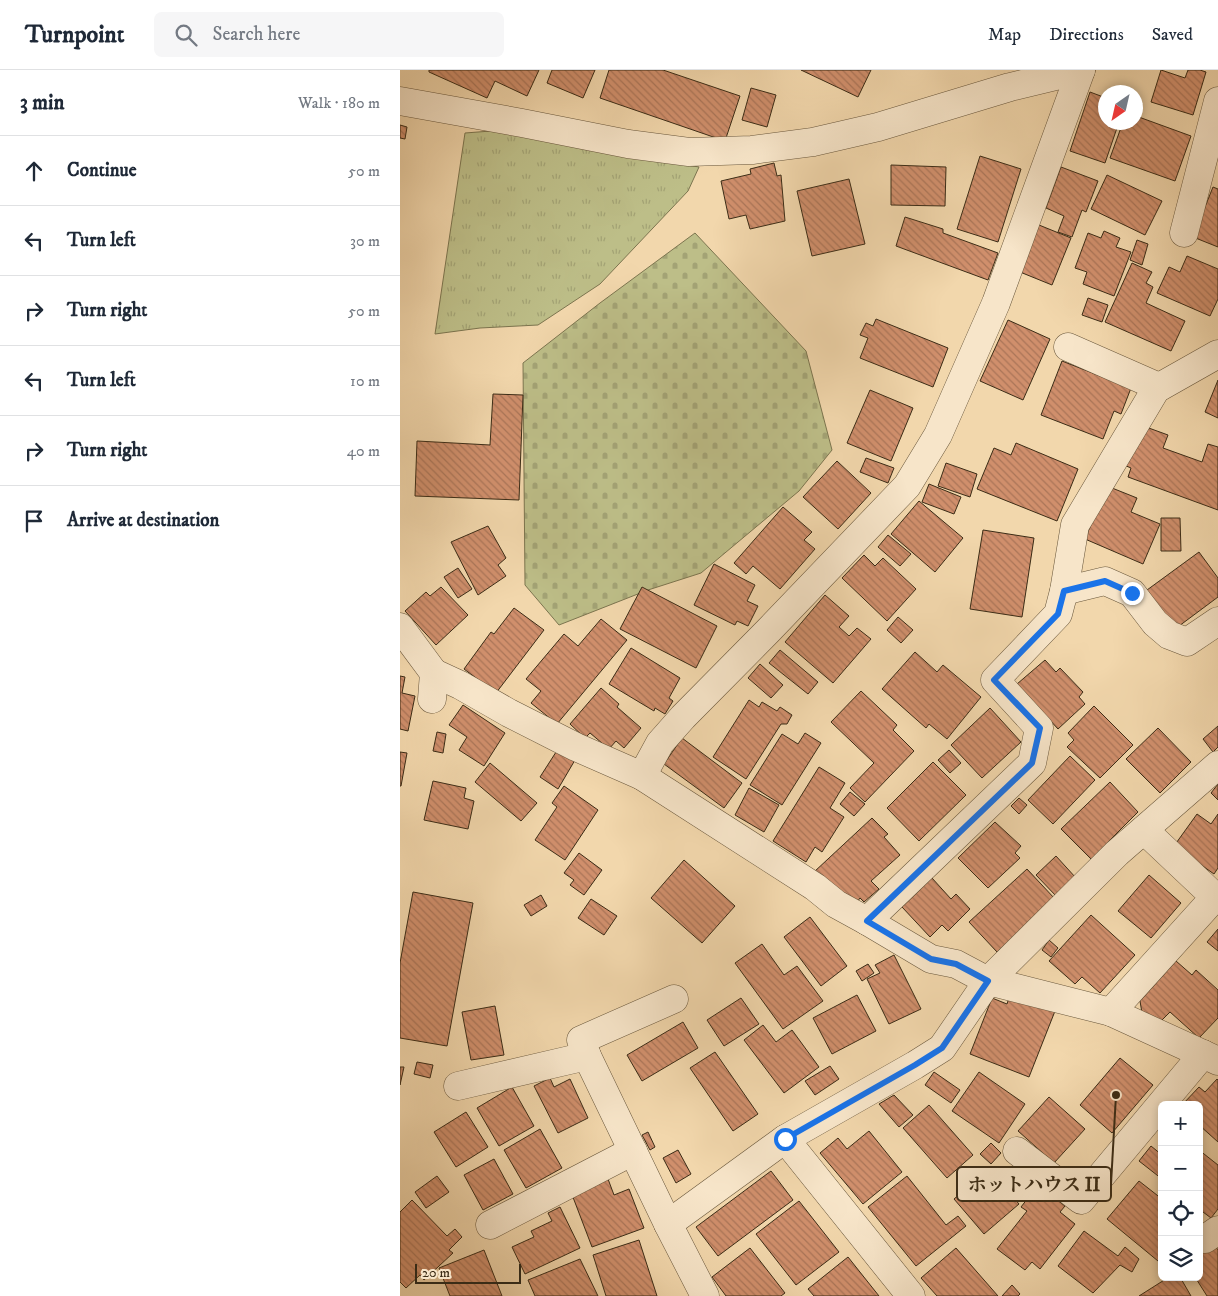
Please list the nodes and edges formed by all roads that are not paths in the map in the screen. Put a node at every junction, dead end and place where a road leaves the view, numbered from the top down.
1 (1081, 70) edge
2 (1218, 100) edge
3 (400, 101) edge
4 (1184, 233) dead end
5 (1068, 347) dead end
6 (1218, 354) edge
7 (1160, 387) junction
8 (1064, 591) junction
9 (1218, 621) edge
10 (400, 627) edge
11 (1218, 766) edge
12 (642, 776) junction
13 (1144, 830) junction
14 (867, 921) junction
15 (988, 981) junction
16 (674, 999) dead end
17 (1111, 1012) junction
18 (587, 1056) junction
19 (1210, 1057) edge
20 (458, 1086) dead end
21 (785, 1139) junction
22 (633, 1152) junction
23 (1016, 1152) dead end
24 (668, 1224) junction
25 (490, 1225) dead end
26 (705, 1296) edge
27 (910, 1296) edge

1 - 3 street
1 - 12 street
2 - 4 street
5 - 7 street
6 - 7 street
7 - 8 street
8 - 9 street
8 - 14 street
10 - 12 street
11 - 13 street
12 - 14 street
13 - 15 street
13 - 17 street
14 - 15 street
15 - 17 street
15 - 21 street
16 - 18 street
17 - 19 street
18 - 20 street
18 - 22 street
19 - 23 street
21 - 24 street
21 - 27 street
22 - 24 street
22 - 25 street
24 - 26 street

